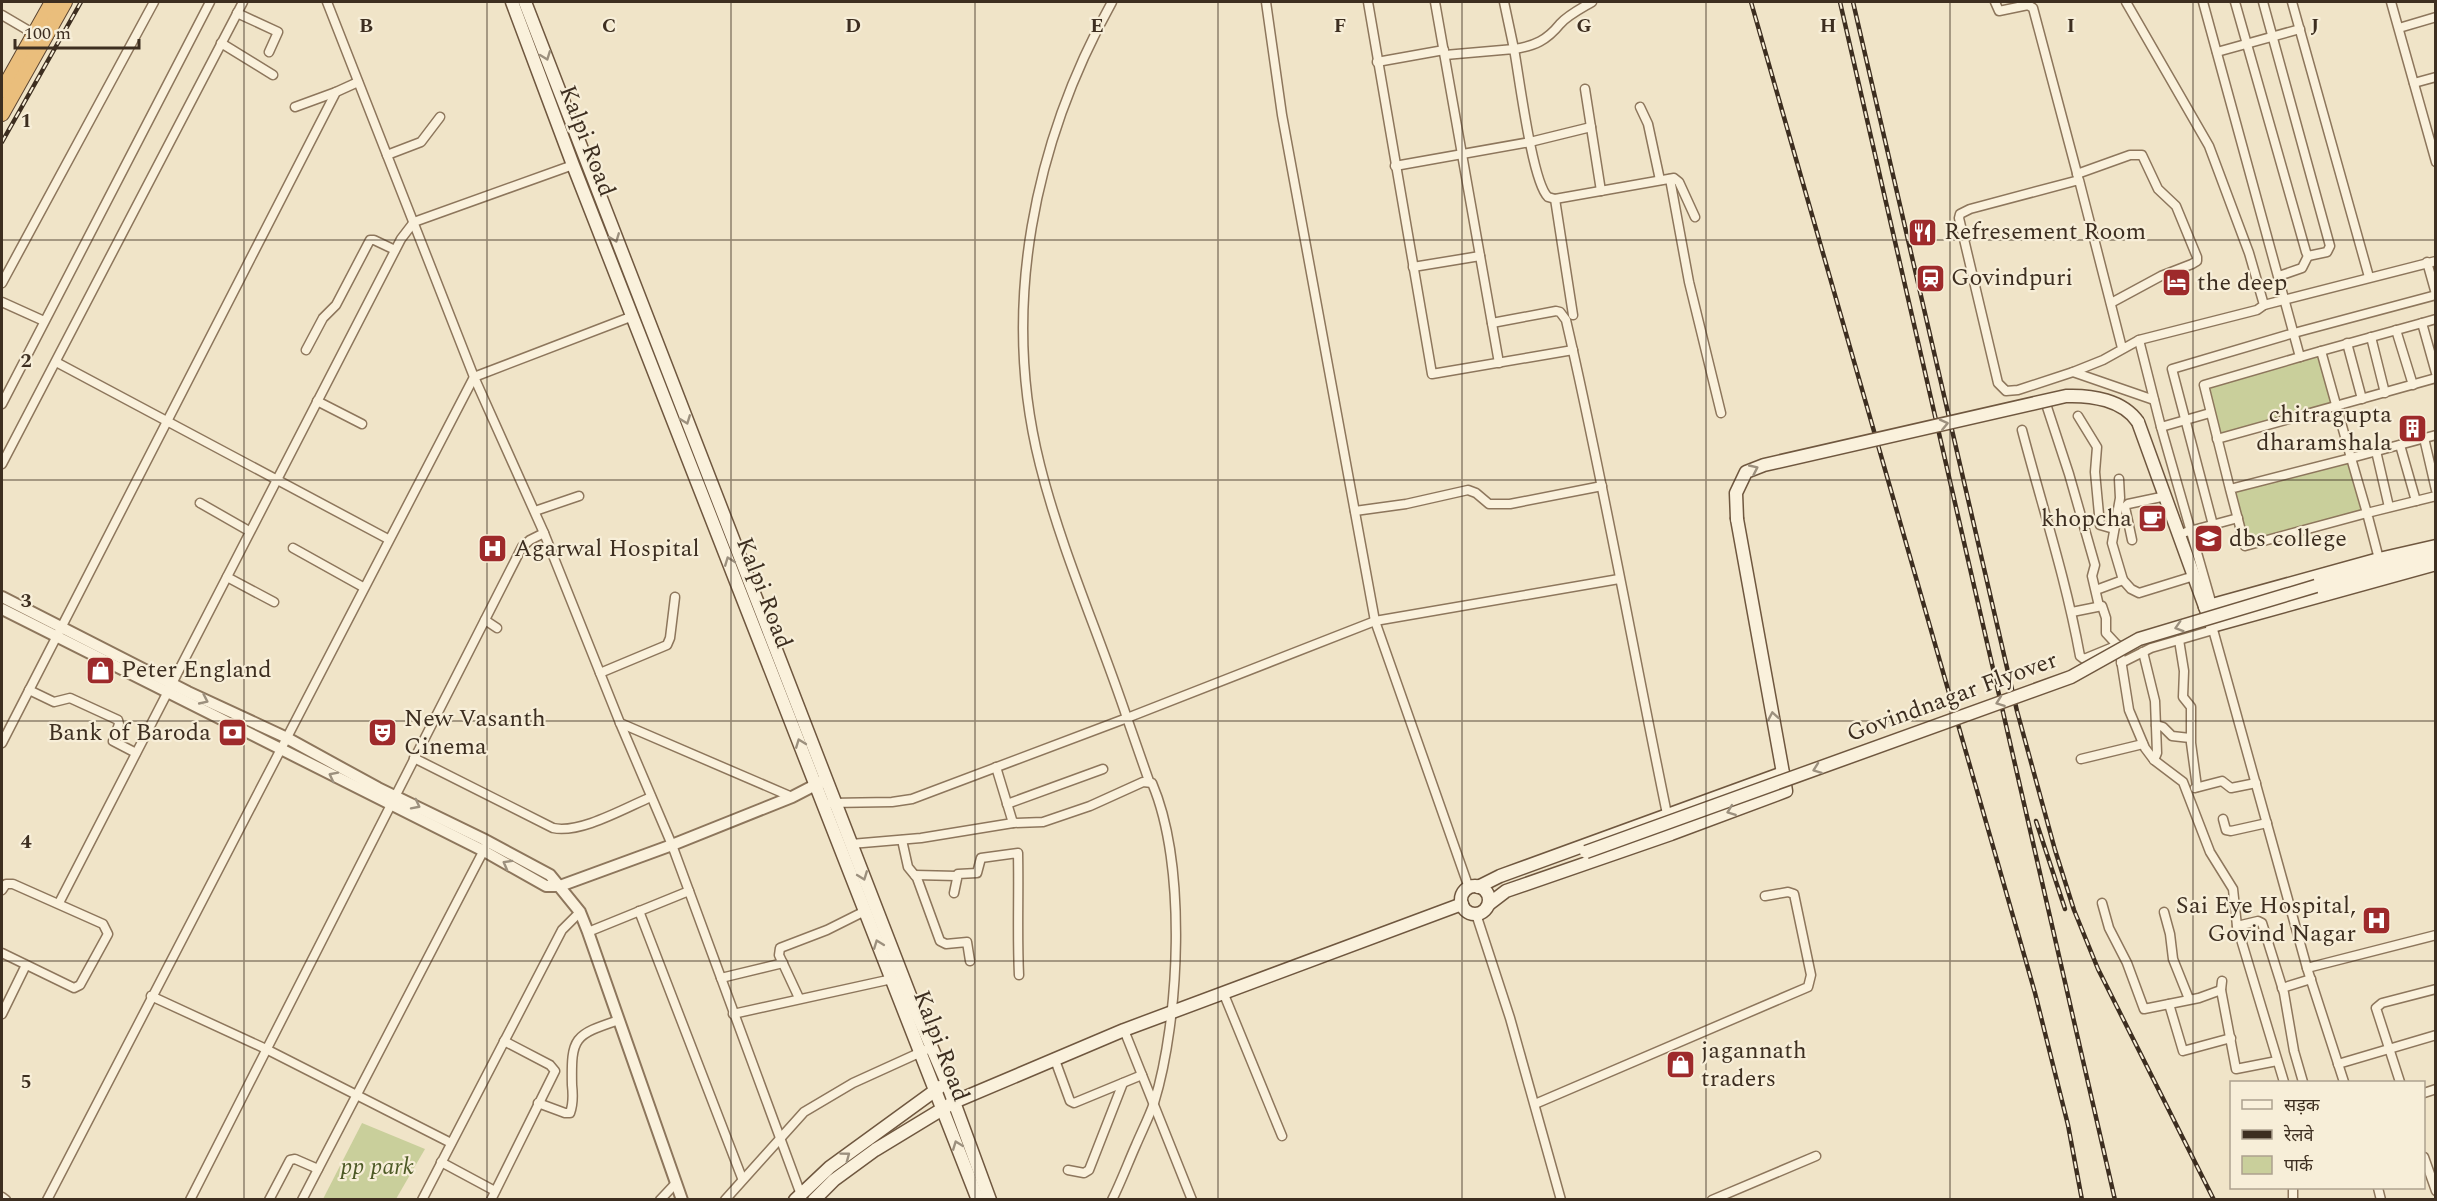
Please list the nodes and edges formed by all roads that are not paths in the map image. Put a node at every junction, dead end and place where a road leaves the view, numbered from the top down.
1 (52, 2) edge
2 (65, 2) edge
3 (154, 2) edge
4 (210, 2) edge
5 (243, 2) edge
6 (327, 2) edge
7 (512, 2) edge
8 (525, 2) edge
9 (1112, 2) edge
10 (1266, 2) edge
11 (1368, 2) edge
12 (1435, 2) edge
13 (1504, 2) edge
14 (1592, 2) edge
15 (1995, 2) edge
16 (2126, 2) edge
17 (2203, 2) edge
18 (2235, 2) edge
19 (2263, 2) edge
20 (2292, 2) edge
21 (2391, 2) edge
22 (237, 13) junction
23 (2, 15) edge
24 (2436, 17) edge
25 (2399, 28) junction
26 (2300, 29) junction
27 (39, 37) junction
28 (2273, 37) junction
29 (221, 43) junction
30 (2246, 44) junction
31 (1514, 49) junction
32 (269, 52) dead end
33 (1444, 52) junction
34 (2217, 52) junction
35 (1377, 62) junction
36 (273, 75) dead end
37 (2436, 77) edge
38 (358, 82) junction
39 (2414, 83) junction
40 (1585, 89) dead end
41 (2, 91) edge
42 (336, 92) junction
43 (295, 107) dead end
44 (1640, 107) dead end
45 (2, 114) edge
46 (441, 117) dead end
47 (1591, 127) junction
48 (1530, 142) junction
49 (1461, 154) junction
50 (387, 155) junction
51 (2436, 162) edge
52 (573, 165) junction
53 (1395, 166) junction
54 (2078, 177) junction
55 (1670, 179) junction
56 (1660, 180) junction
57 (1601, 190) junction
58 (1555, 199) junction
59 (1695, 217) dead end
60 (414, 222) junction
61 (395, 250) junction
62 (1480, 256) junction
63 (2308, 256) junction
64 (2431, 262) edge
65 (1413, 267) junction
66 (2278, 276) junction
67 (2369, 278) junction
68 (2, 283) edge
69 (2436, 295) edge
70 (2286, 301) junction
71 (2, 302) edge
72 (2112, 303) junction
73 (2265, 305) junction
74 (1574, 315) dead end
75 (633, 316) junction
76 (2436, 319) edge
77 (44, 321) junction
78 (1492, 323) junction
79 (2422, 323) junction
80 (2396, 330) junction
81 (2294, 333) junction
82 (2371, 337) junction
83 (2139, 340) junction
84 (2347, 343) junction
85 (2122, 348) junction
86 (306, 350) dead end
87 (1573, 350) junction
88 (2321, 351) junction
89 (2300, 357) junction
90 (56, 362) junction
91 (1499, 363) junction
92 (2073, 372) junction
93 (2436, 373) edge
94 (474, 377) junction
95 (2436, 378) edge
96 (2413, 385) junction
97 (2385, 393) junction
98 (2362, 399) junction
99 (317, 400) junction
100 (2154, 400) junction
101 (2045, 401) junction
102 (2, 404) edge
103 (2337, 407) junction
104 (1721, 413) dead end
105 (2210, 413) junction
106 (2078, 416) dead end
107 (2185, 420) junction
108 (167, 421) junction
109 (362, 424) dead end
110 (2161, 427) junction
111 (2022, 430) dead end
112 (2436, 435) edge
113 (2424, 438) junction
114 (2217, 439) junction
115 (2400, 445) junction
116 (2376, 452) junction
117 (2351, 458) junction
118 (2, 464) edge
119 (2119, 479) dead end
120 (276, 481) junction
121 (1602, 486) junction
122 (2230, 489) junction
123 (2436, 490) edge
124 (579, 496) dead end
125 (2166, 496) junction
126 (2436, 496) edge
127 (2416, 501) junction
128 (200, 503) dead end
129 (2390, 507) junction
130 (535, 511) junction
131 (1355, 511) junction
132 (2367, 513) junction
133 (2238, 518) junction
134 (2213, 525) junction
135 (2114, 529) junction
136 (249, 531) junction
137 (544, 532) junction
138 (2185, 532) junction
139 (388, 540) junction
140 (2132, 540) dead end
141 (293, 548) dead end
142 (2435, 551) edge
143 (2379, 559) junction
144 (2436, 564) edge
145 (2194, 576) junction
146 (226, 577) junction
147 (1619, 579) junction
148 (2123, 580) junction
149 (363, 587) junction
150 (2096, 590) junction
151 (2, 597) edge
152 (675, 597) dead end
153 (274, 602) dead end
154 (2099, 606) junction
155 (2209, 606) junction
156 (2, 609) edge
157 (2072, 612) junction
158 (484, 621) junction
159 (1375, 621) junction
160 (497, 628) dead end
161 (2212, 628) junction
162 (58, 632) junction
163 (2179, 639) junction
164 (2118, 645) junction
165 (2143, 652) junction
166 (2121, 663) junction
167 (600, 673) junction
168 (170, 688) junction
169 (29, 690) junction
170 (1128, 718) junction
171 (620, 723) junction
172 (2156, 725) junction
173 (285, 737) junction
174 (2190, 738) junction
175 (2, 743) edge
176 (2143, 744) junction
177 (280, 750) junction
178 (136, 753) junction
179 (414, 758) junction
180 (2081, 759) dead end
181 (2154, 760) junction
182 (996, 766) junction
183 (1103, 769) dead end
184 (1783, 773) junction
185 (1149, 781) junction
186 (821, 782) junction
187 (2256, 783) junction
188 (2198, 787) junction
189 (2187, 790) junction
190 (651, 797) junction
191 (792, 797) junction
192 (393, 800) junction
193 (829, 803) junction
194 (1007, 804) junction
195 (1667, 814) junction
196 (2223, 819) dead end
197 (1013, 823) junction
198 (2267, 823) junction
199 (902, 840) junction
200 (851, 844) junction
201 (672, 845) junction
202 (486, 847) junction
203 (915, 875) junction
204 (957, 876) junction
205 (560, 886) junction
206 (2, 890) edge
207 (689, 891) junction
208 (954, 893) dead end
209 (1481, 893) junction
210 (1765, 896) dead end
211 (59, 903) junction
212 (2102, 903) dead end
213 (1462, 904) junction
214 (639, 911) junction
215 (865, 911) junction
216 (580, 912) junction
217 (2164, 912) dead end
218 (1476, 914) junction
219 (2237, 926) junction
220 (588, 932) junction
221 (2436, 935) edge
222 (2, 953) edge
223 (970, 961) dead end
224 (783, 963) junction
225 (26, 965) junction
226 (2307, 968) junction
227 (1019, 975) dead end
228 (721, 978) junction
229 (892, 979) junction
230 (2311, 979) junction
231 (2282, 988) junction
232 (2436, 989) edge
233 (1223, 993) junction
234 (151, 996) junction
235 (799, 998) junction
236 (2189, 999) junction
237 (2169, 1004) junction
238 (1171, 1012) junction
239 (2, 1014) edge
240 (733, 1014) junction
241 (619, 1020) junction
242 (1124, 1030) junction
243 (2436, 1035) edge
244 (2231, 1038) junction
245 (504, 1041) junction
246 (2389, 1048) junction
247 (266, 1049) junction
248 (925, 1050) junction
249 (1055, 1060) junction
250 (2277, 1061) junction
251 (2338, 1064) junction
252 (1142, 1075) junction
253 (2283, 1081) edge
254 (2303, 1081) edge
255 (2343, 1081) edge
256 (2399, 1081) edge
257 (1123, 1083) junction
258 (941, 1086) junction
259 (356, 1095) junction
260 (954, 1102) junction
261 (538, 1103) junction
262 (1154, 1104) junction
263 (1536, 1104) junction
264 (942, 1108) junction
265 (1282, 1136) dead end
266 (779, 1139) junction
267 (451, 1143) junction
268 (1816, 1156) dead end
269 (2425, 1160) edge
270 (441, 1162) junction
271 (318, 1169) junction
272 (1068, 1170) dead end
273 (742, 1178) junction
274 (676, 1183) junction
275 (2435, 1193) edge
276 (493, 1195) edge
277 (797, 1196) edge
278 (2, 1197) edge
279 (6, 1200) edge
280 (47, 1200) edge
281 (190, 1200) edge
282 (269, 1200) edge
283 (302, 1200) edge
284 (422, 1200) edge
285 (660, 1200) edge
286 (682, 1200) edge
287 (725, 1200) edge
288 (814, 1200) edge
289 (978, 1200) edge
290 (990, 1200) edge
291 (1112, 1200) edge
292 (1192, 1200) edge
293 (1562, 1200) edge
294 (1712, 1200) edge

1 - 27 highway
2 - 27 highway
3 - 68 street
4 - 77 street
5 - 22 street
6 - 38 street
7 - 52 main road, Kalpi Road
8 -> 186 main road, Kalpi Road
9 - 170 street
10 - 131 street
11 - 35 street
12 - 33 street
13 - 31 street
14 - 31 street
15 - 54 street
16 - 73 street
17 - 34 street
18 - 30 street
19 - 28 street
20 - 26 street
21 - 25 street
22 - 29 street
22 - 32 street
23 - 27 street
24 - 25 street
25 - 39 street
26 - 28 street
26 - 67 street
27 - 41 highway
27 - 45 highway
28 - 30 street
28 - 63 street
29 - 36 street
29 - 90 street
30 - 34 street
30 - 63 street
31 - 33 street
31 - 48 street
33 - 35 street
33 - 49 street
34 - 66 street
35 - 53 street
37 - 39 street
38 - 42 street
38 - 50 street
39 - 51 street
40 - 47 street
42 - 43 street
42 - 108 street
44 - 56 street
46 - 50 street
47 - 48 street
47 - 57 street
48 - 49 street
48 - 58 street
49 - 53 street
49 - 62 street
50 - 60 street
52 - 60 street
52 - 75 main road, Kalpi Road
53 - 65 street
54 - 72 street
54 - 72 street
54 - 92 street
55 - 56 street
55 - 59 street
55 - 104 street
56 - 57 street
57 - 58 street
58 - 74 street
60 - 61 street
60 - 94 street
61 - 86 street
61 - 99 street
62 - 65 street
62 - 78 street
63 - 66 street
64 - 67 street
64 - 69 street
65 - 91 street
66 - 70 street
67 - 70 street
69 - 81 street
70 - 73 street
70 - 81 street
71 - 77 street
72 - 85 street
73 - 83 street
75 - 94 street
186 -> 75 main road, Kalpi Road
76 - 79 street
77 - 102 street
78 - 87 street
78 - 91 street
79 - 80 street
79 - 93 street
80 - 82 street
80 - 96 street
81 - 89 street
81 - 107 street
82 - 84 street
82 - 97 street
83 - 85 street
83 - 100 street
84 - 88 street
84 - 98 street
85 - 92 street
87 - 91 street
87 - 121 street
88 - 89 street
88 - 103 street
89 - 105 street
90 - 108 street
90 - 118 street
92 - 100 street
94 - 130 street
94 - 139 street
95 - 96 street
96 - 97 street
97 - 98 street
98 - 103 street
99 - 109 street
99 - 120 street
100 - 110 street
101 - 125 main road, bridge
101 - 150 street
184 -> 101 main road, bridge
103 - 114 street
103 - 117 street
105 - 107 street
105 - 114 street
106 - 135 street
107 - 110 street
107 - 134 street
108 - 120 street
108 - 162 street
110 - 138 street
111 - 157 street
112 - 113 street
113 - 115 street
113 - 123 street
114 - 122 street
115 - 116 street
115 - 127 street
116 - 117 street
116 - 129 street
117 - 122 street
117 - 132 street
119 - 135 street
120 - 136 street
120 - 139 street
121 - 131 street
121 - 147 street
122 - 133 street
124 - 130 street
125 - 138 main road
125 - 140 street
126 - 127 street
127 - 129 street
128 - 136 street
129 - 132 street
130 - 137 street
131 - 159 street
132 - 133 street
132 - 143 street
133 - 134 street
134 - 138 street
135 - 148 street
136 - 146 street
137 - 158 street
137 - 167 street
138 - 145 main road
138 - 155 street
139 - 149 street
141 - 149 street
142 - 143 main road
142 -> 209 main road, Govindnagar Flyover, bridge
143 - 155 main road
144 - 161 main road
145 - 148 street
145 - 155 main road
146 - 153 street
146 - 168 street
147 - 159 street
147 - 195 street
148 - 150 street
149 - 173 street
150 - 154 street
151 - 162 street
152 - 167 street
154 - 157 street
154 - 164 street
155 - 161 main road
156 - 162 street
157 - 164 street
158 - 160 street
158 - 179 street
159 - 170 street
159 - 209 street
161 - 163 street
161 - 187 street
162 - 168 street
162 - 169 street
163 - 165 street
163 - 174 street
164 - 166 street
165 - 166 street
165 - 172 street
166 - 176 street
167 - 171 street
168 -> 173 street
168 - 177 street
168 - 178 street
169 - 175 street
169 - 178 street
170 - 182 street
170 - 185 street
171 - 190 street
171 - 191 street
172 - 174 street
172 - 181 street
173 - 177 street
173 - 192 street
174 - 188 street
176 - 180 street
176 - 181 street
192 -> 177 street
177 - 234 street
178 - 211 street
179 - 190 street
179 - 192 street
181 - 189 street
182 - 193 street
182 - 194 street
183 - 194 street
184 - 195 main road
184 -> 209 main road
185 - 197 street
185 - 238 street
186 - 191 street
186 - 193 main road, Kalpi Road
187 - 188 street
187 - 198 street
188 - 189 street
189 - 219 street
190 - 201 street
191 - 201 street
192 - 202 street
192 - 247 street
193 - 200 main road, Kalpi Road
193 - 215 main road, Kalpi Road
194 - 197 street
195 - 209 main road
196 - 198 street
197 - 199 street
198 - 226 street
199 - 200 street
199 - 203 street
200 -> 248 main road, Kalpi Road
201 - 205 street
201 - 207 street
202 - 205 street
202 - 259 street
203 - 204 street
203 - 223 street
204 - 208 street
204 - 227 street
205 - 216 street
206 - 211 street
207 - 214 street
207 - 228 street
209 - 213 main road
209 - 218 main road
210 - 263 street
211 - 225 street
212 - 237 street
213 - 218 main road
213 - 233 main road
214 - 220 street
214 - 273 street
215 - 224 street
229 -> 215 main road, Kalpi Road
216 - 220 street
216 - 245 street
217 - 236 street
218 - 263 street
219 - 231 street
219 - 250 street
220 - 241 street
221 - 226 street
222 - 225 street
224 - 228 street
224 - 235 street
225 - 239 street
226 - 230 street
228 - 240 street
229 - 235 street
229 - 248 main road, Kalpi Road
230 - 231 street
230 - 251 street
231 - 254 street
232 - 246 street
233 - 238 main road
233 - 265 street
234 - 247 street
234 - 280 street
235 - 240 street
236 - 237 street
236 - 244 street
237 - 244 street
238 - 242 main road
238 - 262 street
240 - 266 street
241 - 261 street
241 - 274 street
242 - 249 main road
242 - 252 street
243 - 246 street
244 - 250 street
245 - 261 street
245 - 267 street
246 - 251 street
246 - 256 street
247 - 259 street
247 - 281 street
248 - 258 main road, Kalpi Road
248 - 266 street
249 - 257 street
249 - 260 main road
250 - 253 street
251 - 255 street
252 - 257 street
252 - 262 street
257 - 272 street
258 - 260 main road, Kalpi Road
258 - 264 main road, Kalpi Road
277 -> 258 main road
259 - 267 street
259 - 271 street
260 - 264 main road
260 - 290 main road, Kalpi Road
261 - 276 street
262 - 291 street
262 - 292 street
263 - 293 street
264 - 288 main road
289 -> 264 main road, Kalpi Road
266 - 273 street
266 - 277 street
267 - 270 street
268 - 294 street
269 - 275 street
270 - 276 street
270 - 284 street
271 - 282 street
271 - 283 street
273 - 287 street
274 - 285 street
274 - 286 street
278 - 279 street

